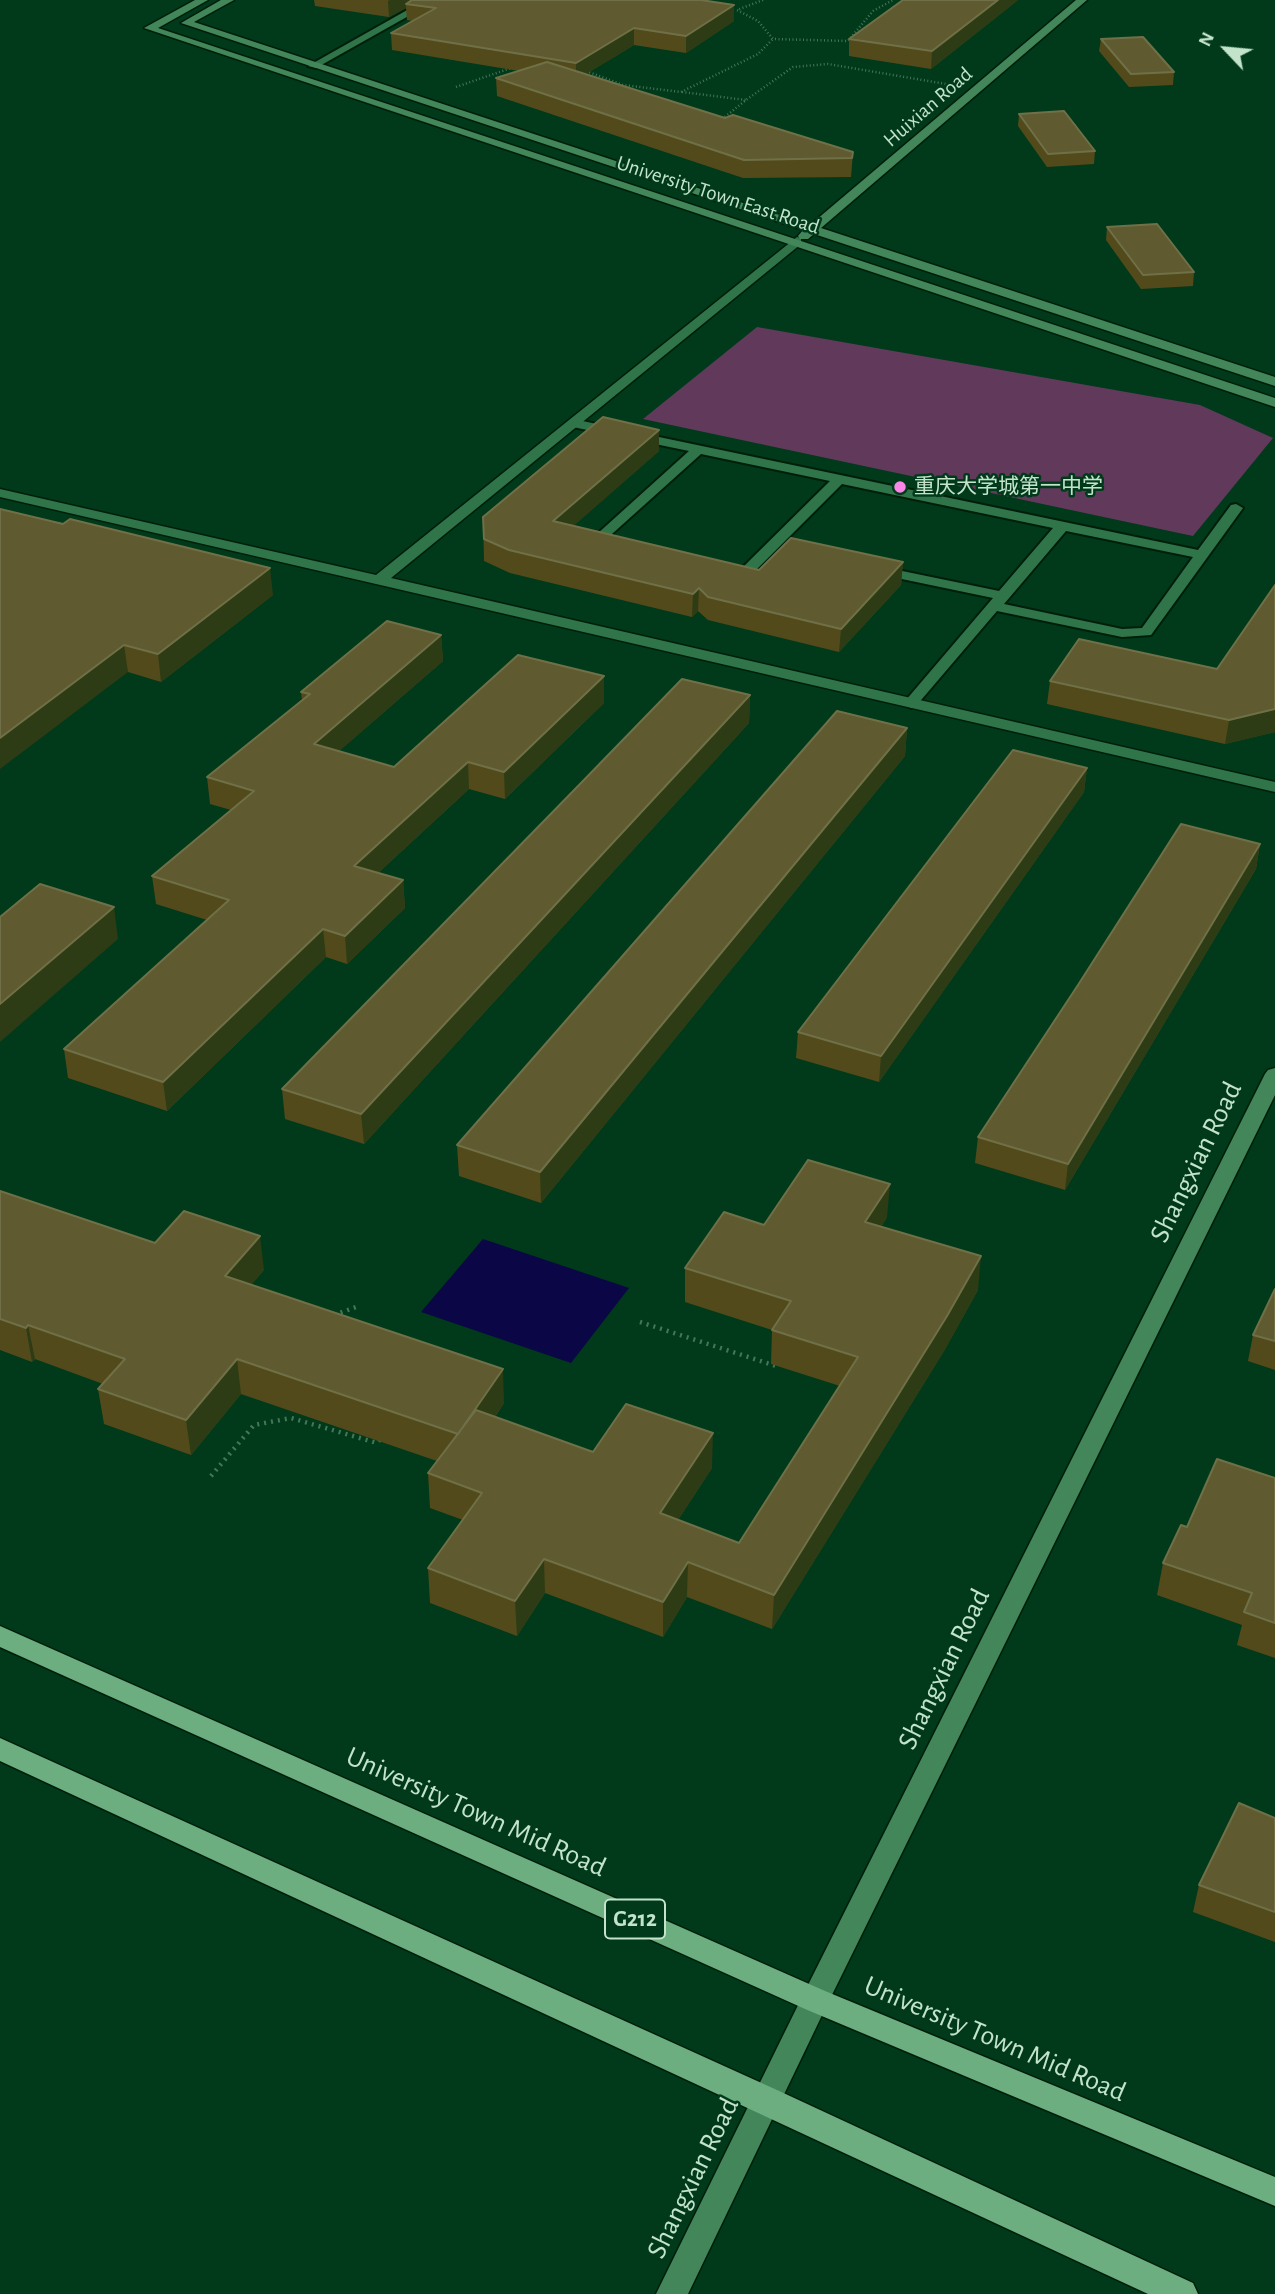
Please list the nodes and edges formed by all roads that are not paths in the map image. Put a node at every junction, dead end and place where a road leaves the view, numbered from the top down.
1 (203, 0) edge
2 (229, 0) edge
3 (432, 0) edge
4 (1082, 0) edge
5 (313, 66) junction
6 (813, 228) junction
7 (797, 241) junction
8 (1275, 382) edge
9 (1275, 403) edge
10 (573, 423) junction
11 (698, 450) junction
12 (839, 479) junction
13 (0, 493) edge
14 (1236, 508) dead end
15 (1062, 526) junction
16 (620, 550) edge
17 (1202, 555) junction
18 (866, 568) edge
19 (713, 572) edge
20 (378, 580) junction
21 (998, 601) junction
22 (911, 703) junction
23 (1275, 787) edge
24 (1275, 1074) edge
25 (0, 1636) edge
26 (0, 1749) edge
27 (815, 2000) junction
28 (766, 2100) junction
29 (1275, 2192) edge
30 (671, 2294) edge
31 (1182, 2294) edge

1 - 7 main road, University Town East Road
2 - 5 main road, University Town East Road
3 - 5 lane
4 - 6 main road, Huixian Road
5 - 6 main road, University Town East Road
6 - 7 main road, Huixian Road
6 - 8 main road, University Town East Road
7 - 9 main road, University Town East Road
7 - 10 street
10 - 11 lane
10 - 20 street
11 - 12 lane
11 - 16 lane
12 - 15 lane
12 - 19 lane
13 - 20 street
14 - 17 lane
15 - 17 lane
15 - 21 lane
17 - 21 lane
18 - 21 lane
20 - 22 street
21 - 22 lane
22 - 23 street
24 - 27 main road, Shangxian Road
25 - 27 highway, University Town Mid Road / G212
26 - 28 highway
27 - 28 main road, Shangxian Road
27 - 29 highway, University Town Mid Road / G212
28 - 30 main road, Shangxian Road
28 - 31 highway

